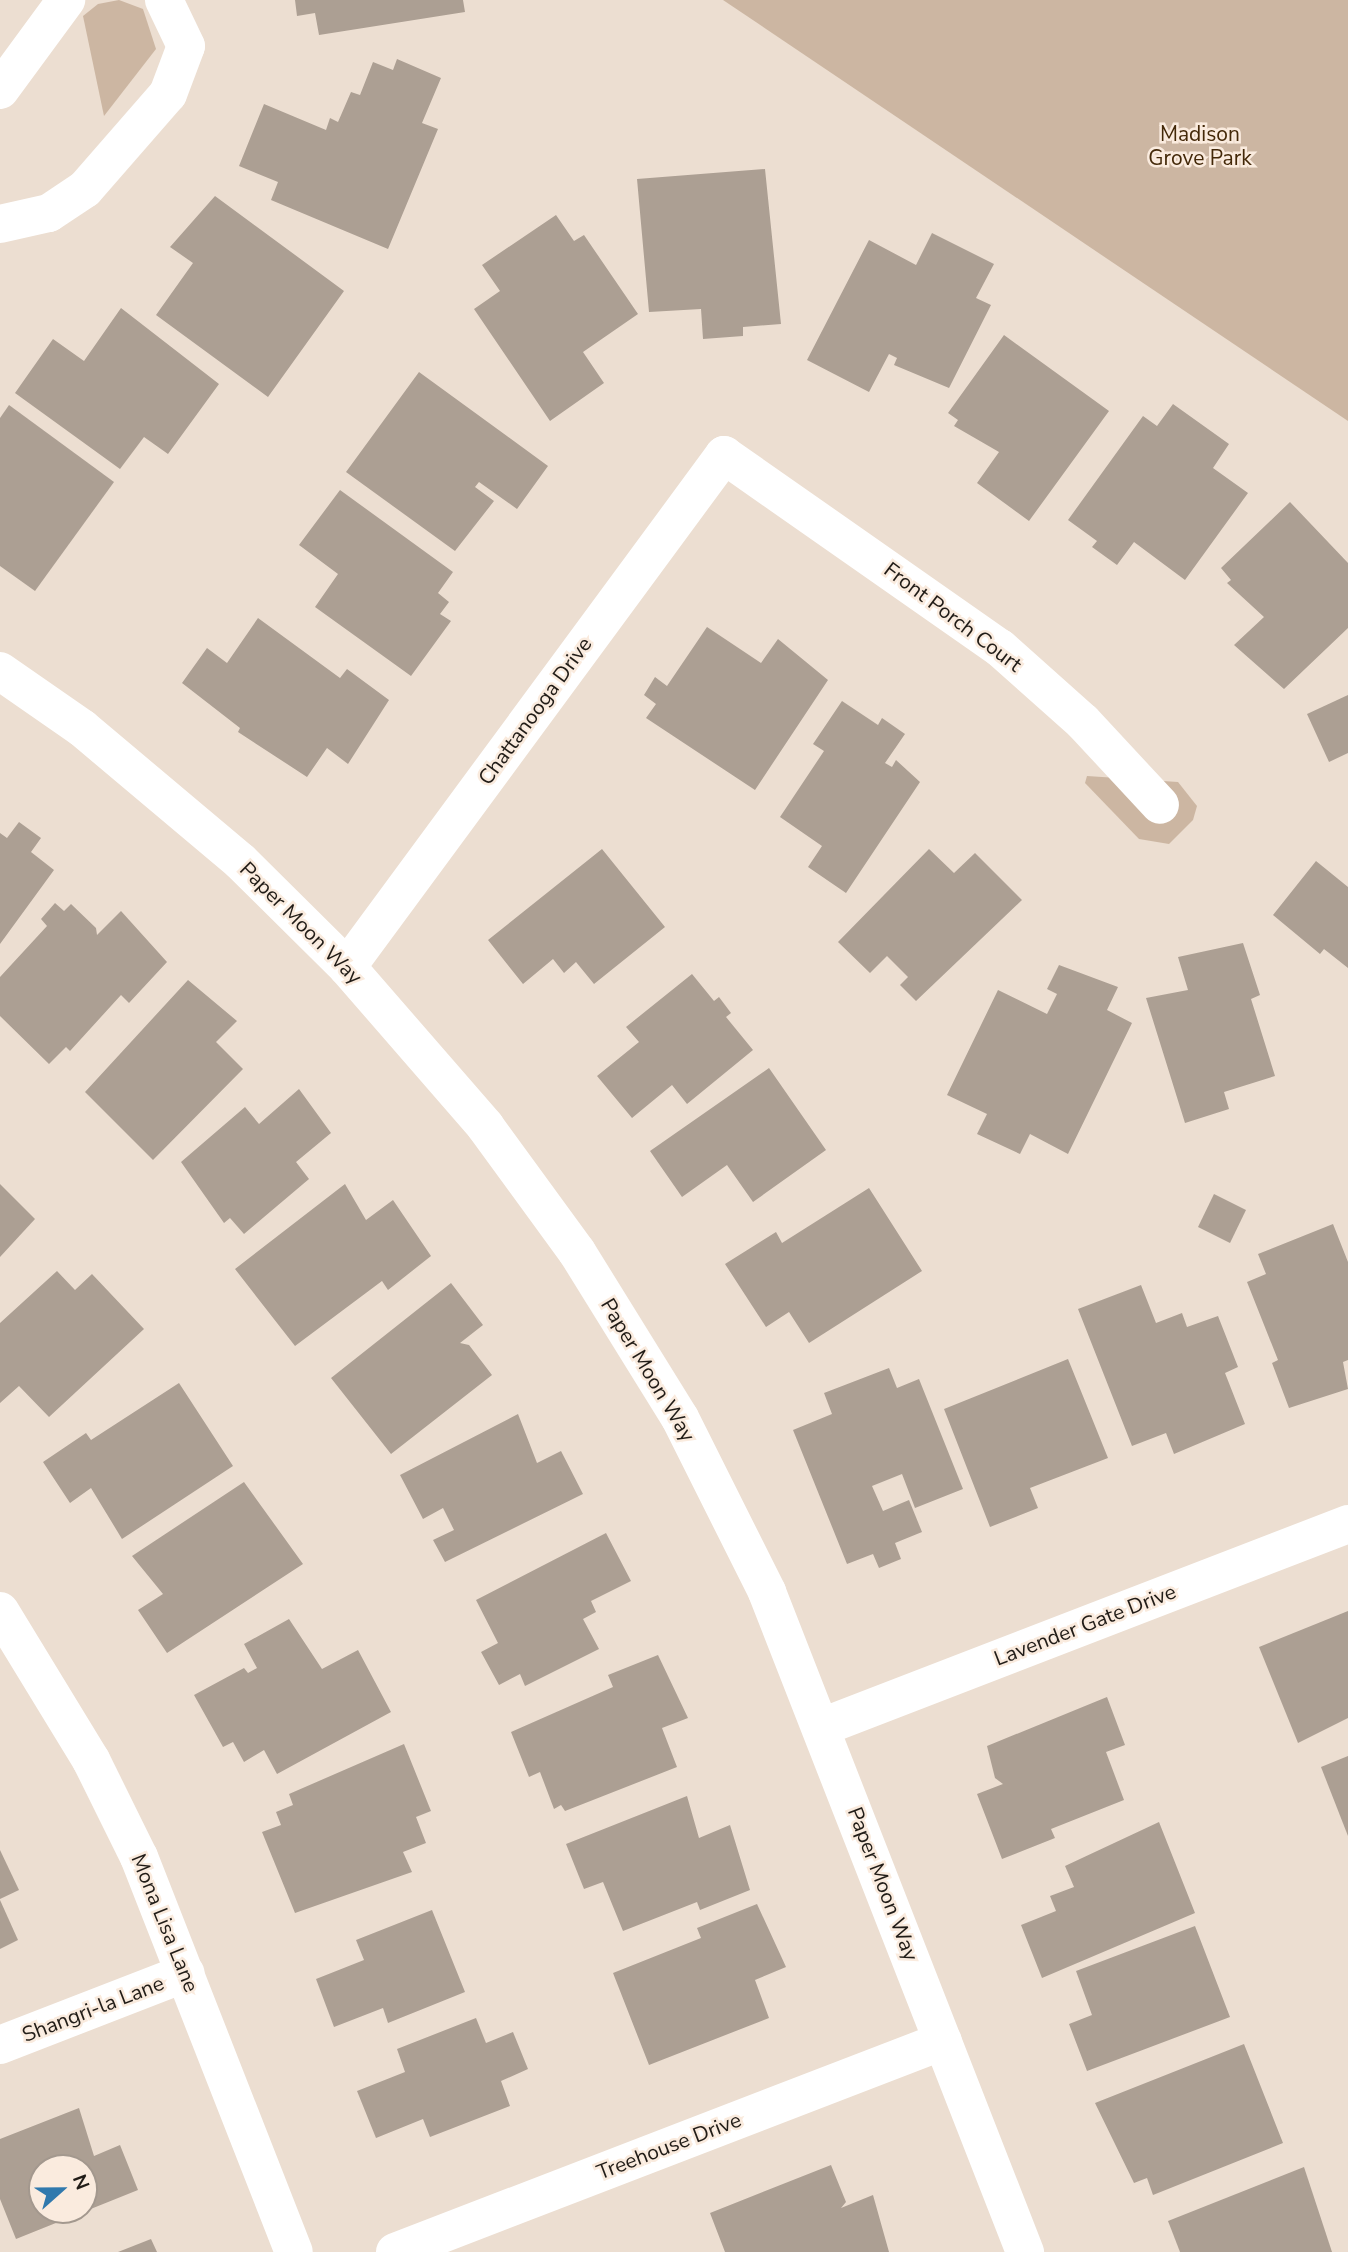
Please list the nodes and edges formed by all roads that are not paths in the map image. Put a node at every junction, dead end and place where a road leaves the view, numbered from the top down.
1 (66, 0) edge
2 (164, 0) edge
3 (0, 90) edge
4 (0, 224) edge
5 (724, 454) joint
6 (0, 671) edge
7 (1160, 805) dead end
8 (347, 967) junction
9 (1348, 1524) edge
10 (0, 1611) edge
11 (822, 1727) junction
12 (186, 1973) junction
13 (943, 2041) junction
14 (0, 2045) edge
15 (294, 2252) edge
16 (395, 2252) edge
17 (1025, 2252) edge

1 - 3 street
2 - 4 street
5 - 7 street, Front Porch Court
5 - 8 street, Chattanooga Drive
6 - 8 street, Paper Moon Way
8 - 11 street, Paper Moon Way
9 - 11 street, Lavender Gate Drive
10 - 12 street, Mona Lisa Lane
11 - 13 street, Paper Moon Way
12 - 14 street, Shangri-la Lane
12 - 15 street, Mona Lisa Lane
13 - 16 street, Treehouse Drive
13 - 17 street, Paper Moon Way

